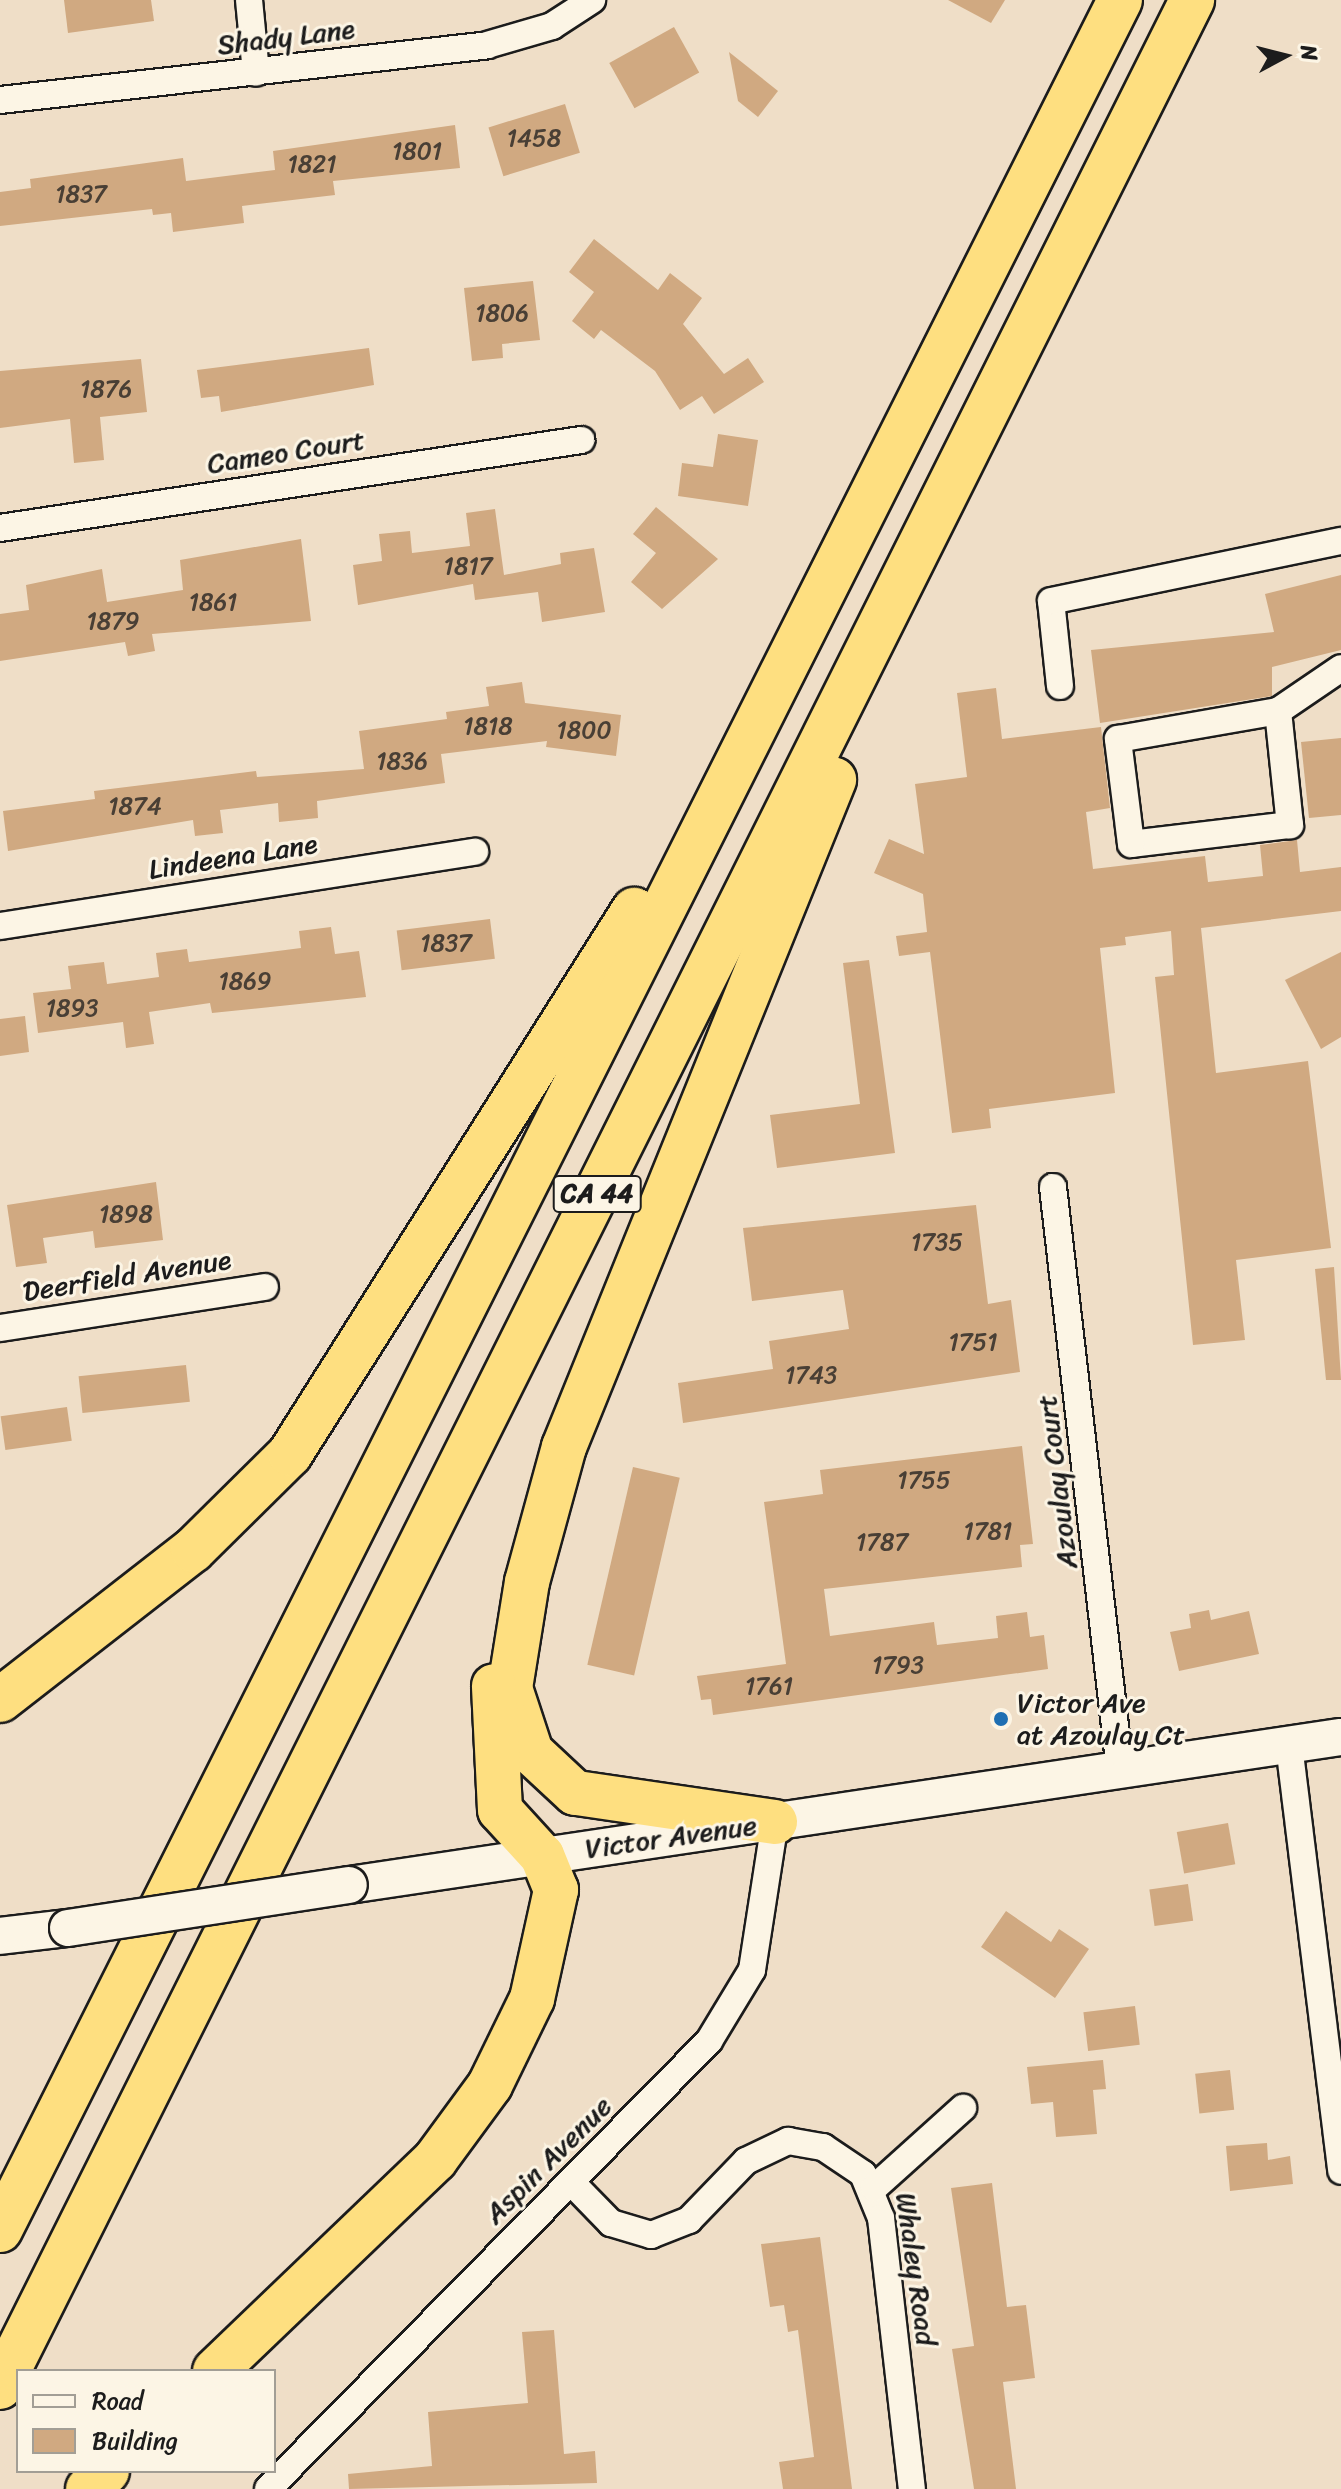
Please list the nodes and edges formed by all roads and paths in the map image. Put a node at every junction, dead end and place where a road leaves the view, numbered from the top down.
1 (249, 0) edge
2 (1120, 0) edge
3 (1192, 0) edge
4 (1217, 0) edge
5 (583, 7) edge
6 (256, 73) junction
7 (1146, 98) junction
8 (0, 100) edge
9 (581, 440) dead end
10 (0, 528) edge
11 (1341, 541) edge
12 (888, 613) junction
13 (1341, 668) edge
14 (1060, 686) dead end
15 (1278, 711) junction
16 (716, 804) junction
17 (475, 852) dead end
18 (0, 926) edge
19 (1053, 1187) dead end
20 (265, 1287) dead end
21 (0, 1328) edge
22 (564, 1447) junction
23 (0, 1700) edge
24 (1341, 1737) edge
25 (1289, 1745) junction
26 (1120, 1770) junction
27 (775, 1822) junction
28 (542, 1856) junction
29 (0, 1936) edge
30 (963, 2108) dead end
31 (1341, 2171) edge
32 (572, 2183) junction
33 (874, 2188) junction
34 (0, 2230) edge
35 (217, 2369) edge
36 (0, 2387) edge
37 (105, 2473) edge
38 (88, 2489) edge
39 (268, 2489) edge
40 (912, 2489) edge

1 - 6 street
2 - 16 highway, CA 44
3 - 7 highway, CA 44
4 - 7 highway
5 - 6 street, Shady Lane
6 - 8 street, Shady Lane
7 - 12 highway, CA 44
9 - 10 street, Cameo Court
11 - 14 street
12 - 22 highway
12 - 36 highway, CA 44
13 - 15 street
15 - 15 street
16 - 23 highway
16 - 34 highway, CA 44
17 - 18 street, Lindeena Lane
19 - 26 street, Azoulay Court
20 - 21 street, Deerfield Avenue
22 - 27 highway
22 - 28 highway
24 - 25 main road, Victor Avenue
25 - 26 main road, Victor Avenue
25 - 31 street
26 - 27 main road, Victor Avenue
27 - 28 main road, Victor Avenue
27 - 32 street, Aspin Avenue
28 - 29 main road, Victor Avenue, bridge
28 - 35 highway
30 - 33 street
32 - 33 street, Whaley Road
32 - 39 street, Aspin Avenue
33 - 40 street, Whaley Road
37 - 38 highway

